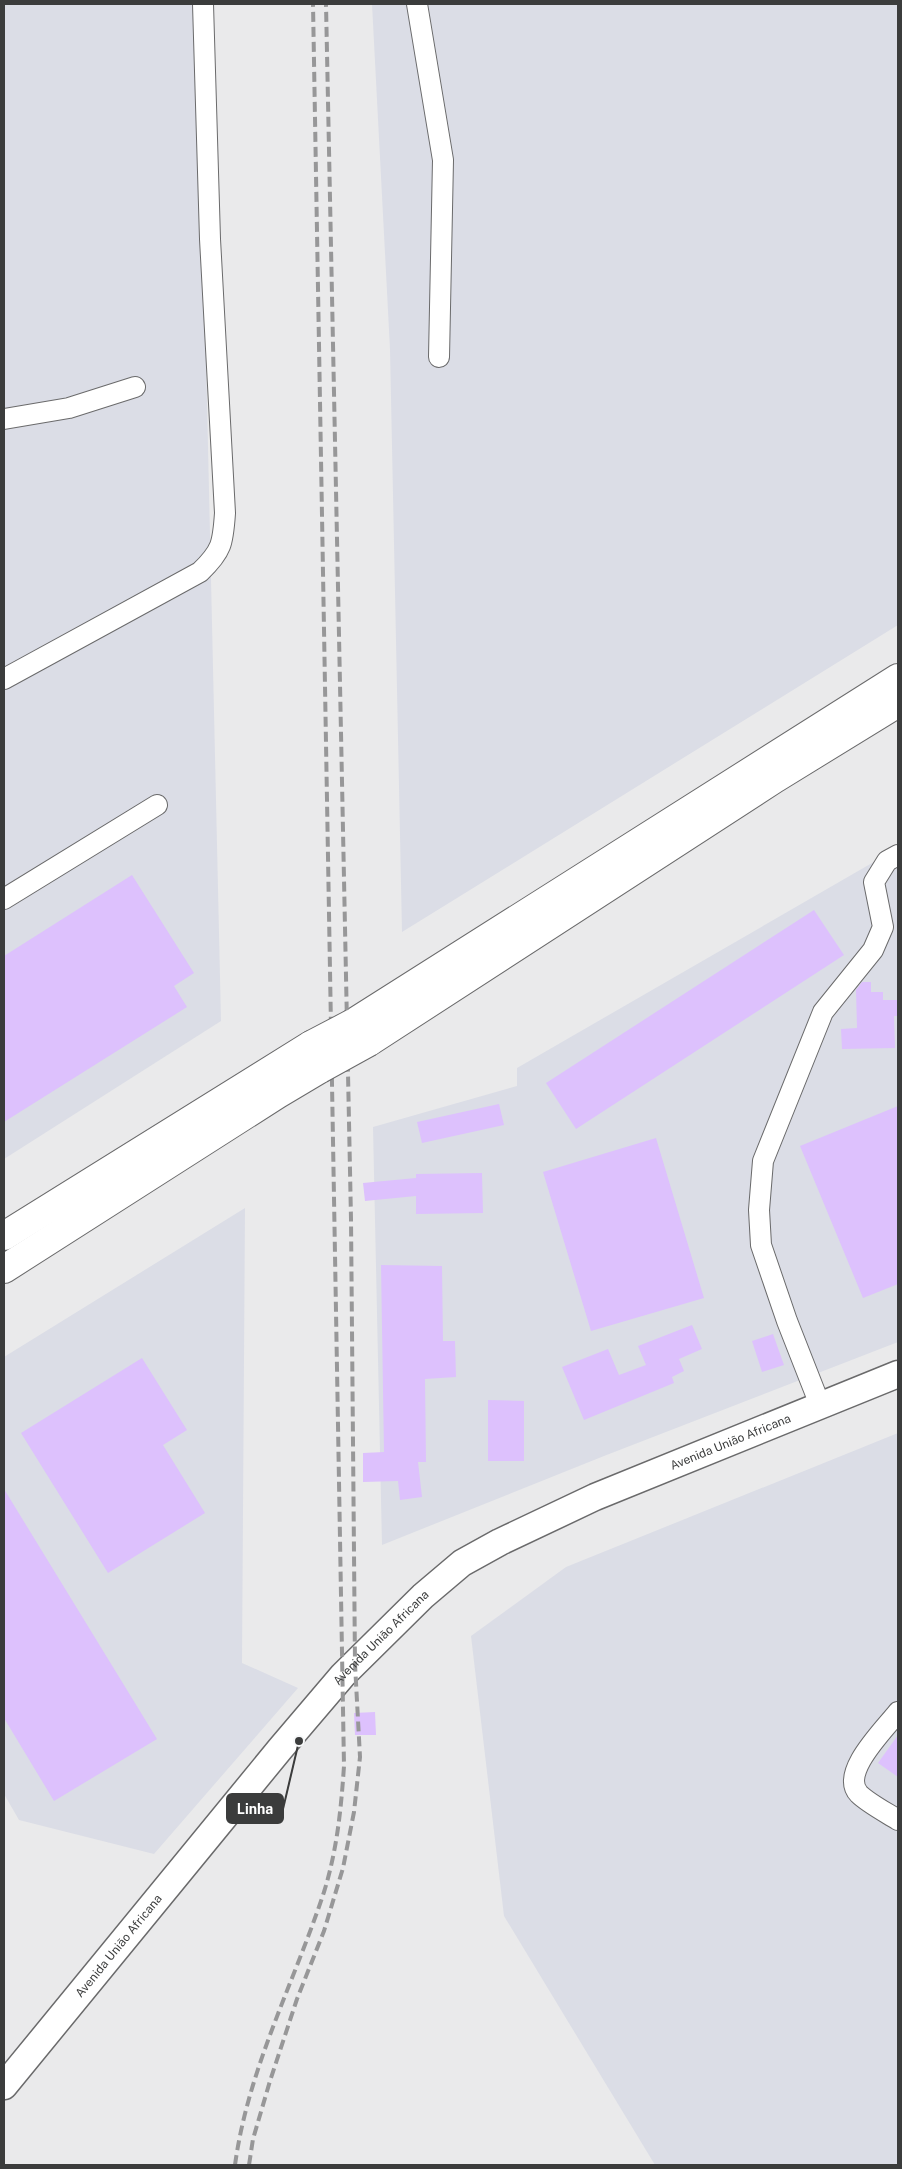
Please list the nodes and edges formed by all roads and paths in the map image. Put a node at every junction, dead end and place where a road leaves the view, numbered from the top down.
1 (203, 4) edge
2 (417, 4) edge
3 (439, 357) dead end
4 (135, 387) dead end
5 (4, 419) edge
6 (898, 678) edge
7 (4, 679) edge
8 (898, 704) edge
9 (157, 805) dead end
10 (898, 855) edge
11 (4, 900) edge
12 (361, 1032) junction
13 (315, 1057) junction
14 (4, 1236) edge
15 (4, 1269) edge
16 (898, 1374) edge
17 (820, 1405) junction
18 (898, 1712) edge
19 (898, 1820) edge
20 (4, 2086) edge

1 - 7 lane
2 - 3 lane
4 - 5 lane
6 - 12 highway
8 - 12 highway
9 - 11 lane
10 - 17 lane
12 - 13 highway, bridge
13 - 14 highway
13 - 15 highway
16 - 17 main road, Avenida União Africana
17 - 20 main road, Avenida União Africana
18 - 19 lane

